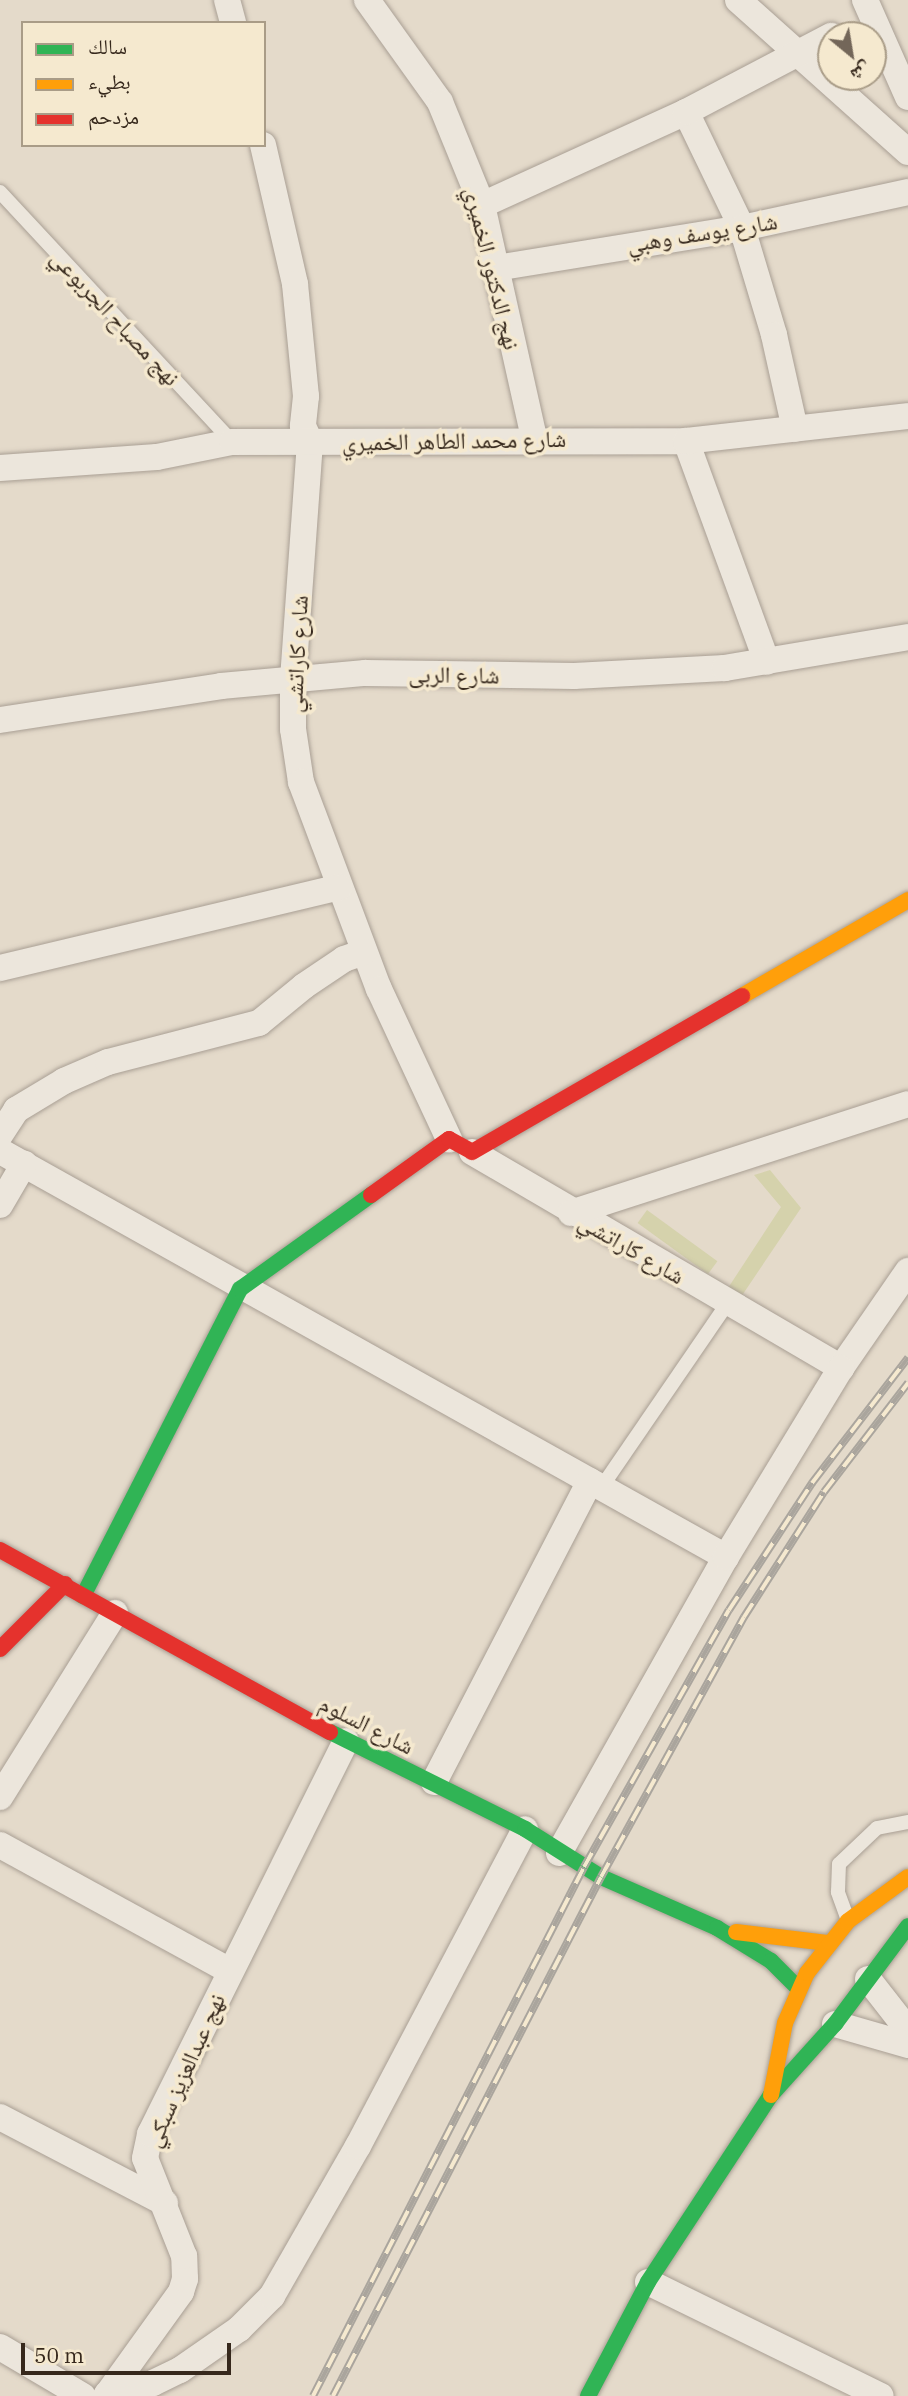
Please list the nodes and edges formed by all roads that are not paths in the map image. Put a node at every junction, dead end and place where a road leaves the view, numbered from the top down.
1 (227, 0) edge
2 (738, 0) edge
3 (370, 1) edge
4 (869, 7) edge
5 (232, 21) edge
6 (850, 21) edge
7 (817, 43) edge
8 (800, 52) junction
9 (908, 97) edge
10 (686, 112) junction
11 (263, 147) edge
12 (908, 152) edge
13 (908, 192) edge
14 (2, 196) edge
15 (482, 205) junction
16 (741, 228) junction
17 (496, 268) junction
18 (908, 416) edge
19 (795, 429) junction
20 (534, 438) junction
21 (687, 441) junction
22 (232, 442) junction
23 (310, 442) junction
24 (0, 468) edge
25 (908, 637) edge
26 (767, 662) junction
27 (293, 679) junction
28 (0, 720) edge
29 (339, 887) junction
30 (908, 900) edge
31 (364, 952) junction
32 (0, 968) edge
33 (908, 1104) edge
34 (0, 1135) edge
35 (461, 1146) junction
36 (0, 1151) edge
37 (24, 1164) junction
38 (0, 1205) edge
39 (571, 1213) junction
40 (908, 1270) edge
41 (240, 1289) junction
42 (727, 1304) junction
43 (841, 1368) junction
44 (595, 1485) junction
45 (0, 1550) edge
46 (726, 1557) junction
47 (65, 1584) junction
48 (83, 1596) junction
49 (115, 1613) junction
50 (0, 1649) edge
51 (346, 1741) junction
52 (434, 1782) junction
53 (0, 1797) edge
54 (908, 1822) edge
55 (526, 1829) junction
56 (0, 1845) edge
57 (559, 1853) junction
58 (908, 1877) edge
59 (848, 1921) junction
60 (908, 1926) edge
61 (717, 1928) junction
62 (834, 1947) junction
63 (230, 1971) junction
64 (865, 1973) junction
65 (799, 1989) junction
66 (824, 2016) junction
67 (908, 2030) edge
68 (908, 2045) edge
69 (771, 2095) junction
70 (0, 2117) edge
71 (165, 2203) junction
72 (648, 2282) junction
73 (0, 2347) edge
74 (99, 2395) edge
75 (588, 2396) edge
76 (881, 2396) edge

1 - 5 street
2 - 8 street
3 - 15 street, نهج الدكتور الخميري
4 - 6 street
4 - 9 street
7 - 8 street
8 - 10 street
8 - 12 street
10 - 15 street
10 - 16 street
11 - 23 street, شارع كاراتشي
13 - 16 street, شارع يوسف وهبي
14 - 22 lane, نهج مصباح الجربوعي
15 - 17 street, نهج الدكتور الخميري
16 - 17 street, شارع يوسف وهبي
16 - 19 street
17 - 20 street, نهج الدكتور الخميري
18 - 19 street, شارع محمد الطاهر الخميري
19 - 21 street, شارع محمد الطاهر الخميري
20 - 21 street, شارع محمد الطاهر الخميري
20 - 23 street, شارع محمد الطاهر الخميري
21 - 26 street
22 - 23 street, شارع محمد الطاهر الخميري
22 - 24 street, شارع محمد الطاهر الخميري
23 - 27 street, شارع كاراتشي
25 - 26 street, شارع الربى
26 - 27 street, شارع الربى
27 - 28 street, شارع الربى
27 - 29 street, شارع كاراتشي
29 - 31 street, شارع كاراتشي
29 - 32 street
30 - 35 street
31 - 34 street
31 - 35 street, شارع كاراتشي
33 - 39 street
35 - 39 street, شارع كاراتشي
35 - 41 street
36 - 37 street
37 - 38 street
37 - 41 street
39 - 42 street, شارع كاراتشي
40 - 43 street
41 - 44 street
41 - 48 street
42 - 43 street, شارع كاراتشي
42 - 44 lane
43 - 46 street
44 - 46 street
44 - 52 street
45 - 47 street, شارع السلوم
46 - 57 street
47 - 48 street, شارع السلوم
47 - 50 street
48 - 49 street, شارع السلوم
49 - 51 street, شارع السلوم
49 - 53 street
51 - 52 street, شارع السلوم
51 - 63 street, نهج عبدالعزيز سبكي
52 - 55 street, شارع السلوم
54 - 59 lane
55 - 57 street, شارع السلوم
55 - 74 street
56 - 63 street
57 - 61 street, شارع السلوم
58 - 59 street
59 - 62 street
60 - 64 street
61 - 62 street, شارع السلوم
61 - 65 street, شارع السلوم
62 - 65 street
63 - 71 street, نهج عبدالعزيز سبكي
64 - 66 street
64 - 67 street
65 - 66 street, شارع السلوم
65 - 69 street
66 - 68 street
66 - 69 street
69 - 72 street
70 - 71 street
71 - 74 street, نهج عبدالعزيز سبكي
72 - 75 street
72 - 76 street
73 - 74 street

